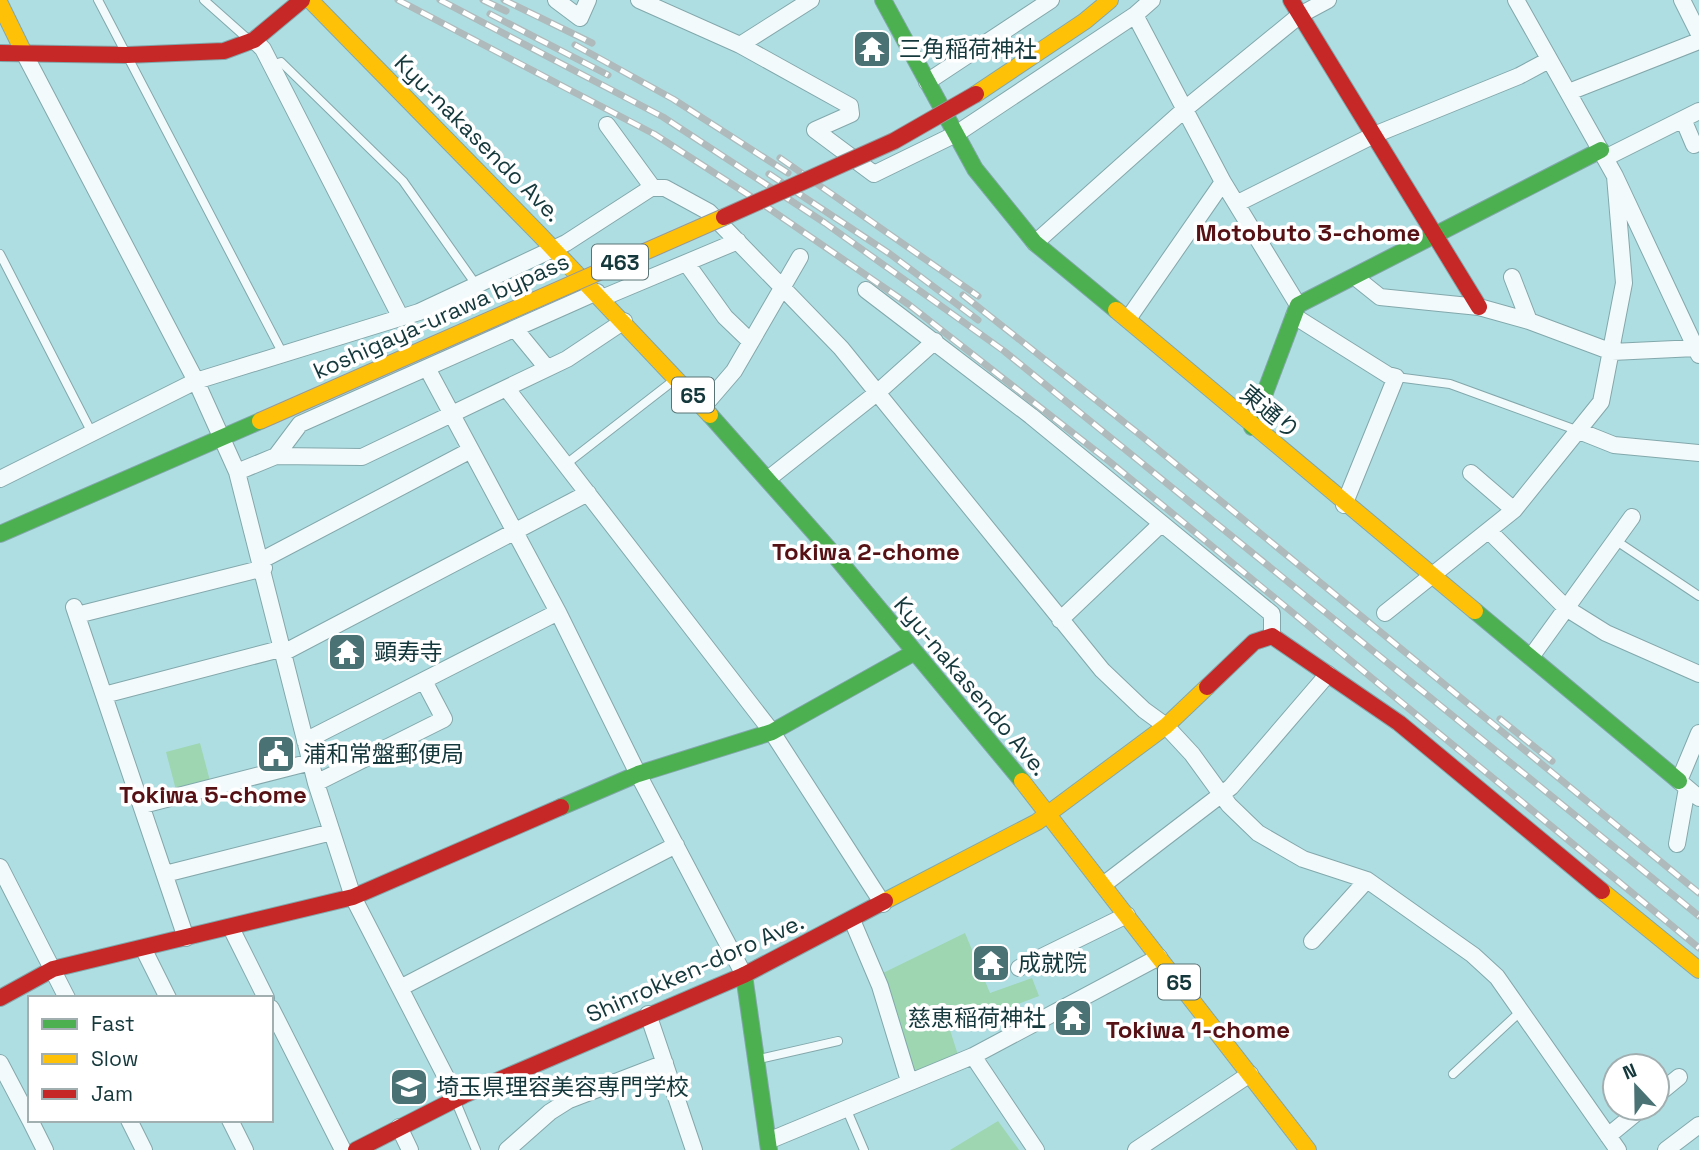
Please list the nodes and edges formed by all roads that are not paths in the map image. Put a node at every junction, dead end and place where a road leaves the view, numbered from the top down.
1 (98, 0) edge
2 (204, 0) edge
3 (302, 0) edge
4 (310, 0) edge
5 (556, 0) edge
6 (588, 0) edge
7 (639, 0) edge
8 (811, 0) edge
9 (883, 0) edge
10 (1051, 0) edge
11 (1094, 0) edge
12 (1110, 0) edge
13 (1152, 0) edge
14 (1291, 0) edge
15 (1328, 0) edge
16 (1516, 0) edge
17 (1682, 0) edge
18 (0, 4) edge
19 (1135, 15) junction
20 (1300, 15) junction
21 (1699, 34) edge
22 (252, 41) junction
23 (1699, 41) edge
24 (740, 45) junction
25 (0, 53) edge
26 (24, 53) junction
27 (127, 55) junction
28 (1547, 61) junction
29 (270, 65) junction
30 (927, 82) junction
31 (1569, 92) junction
32 (1185, 109) junction
33 (1699, 111) edge
34 (1683, 119) junction
35 (607, 125) dead end
36 (956, 134) junction
37 (1374, 135) junction
38 (1694, 145) dead end
39 (1603, 154) junction
40 (1615, 176) junction
41 (762, 181) dead end
42 (1223, 182) junction
43 (653, 188) junction
44 (724, 198) dead end
45 (1238, 203) junction
46 (686, 215) dead end
47 (1435, 235) junction
48 (738, 241) junction
49 (1035, 243) junction
50 (555, 248) junction
51 (0, 254) edge
52 (800, 257) dead end
53 (584, 259) dead end
54 (687, 264) junction
55 (558, 270) dead end
56 (1355, 277) junction
57 (1512, 277) dead end
58 (477, 286) junction
59 (781, 288) junction
60 (866, 290) dead end
61 (600, 295) junction
62 (1479, 307) junction
63 (1296, 311) junction
64 (401, 318) junction
65 (1128, 319) junction
66 (624, 321) junction
67 (1529, 321) junction
68 (515, 329) junction
69 (935, 341) junction
70 (751, 342) junction
71 (1612, 352) junction
72 (1697, 352) edge
73 (283, 354) junction
74 (427, 368) junction
75 (547, 369) junction
76 (1396, 377) junction
77 (677, 378) junction
78 (196, 381) junction
79 (507, 389) junction
80 (878, 392) junction
81 (703, 407) junction
82 (452, 415) junction
83 (222, 418) junction
84 (1252, 427) junction
85 (1579, 430) junction
86 (92, 433) junction
87 (223, 438) junction
88 (471, 450) junction
89 (1699, 453) edge
90 (276, 456) junction
91 (570, 461) dead end
92 (237, 472) junction
93 (1471, 472) dead end
94 (0, 479) edge
95 (768, 479) junction
96 (588, 493) junction
97 (1344, 505) junction
98 (1514, 510) junction
99 (1632, 517) dead end
100 (0, 523) edge
101 (1161, 524) junction
102 (515, 529) junction
103 (1490, 532) junction
104 (0, 534) edge
105 (1615, 540) junction
106 (263, 564) junction
107 (1432, 576) junction
108 (1699, 596) edge
109 (1566, 608) junction
110 (558, 612) junction
111 (1385, 613) dead end
112 (1060, 620) junction
113 (1272, 636) junction
114 (284, 650) junction
115 (915, 652) junction
116 (1531, 657) junction
117 (1328, 674) junction
118 (1699, 674) edge
119 (424, 681) junction
120 (104, 695) junction
121 (1166, 726) junction
122 (772, 732) junction
123 (1699, 733) edge
124 (305, 741) junction
125 (311, 762) junction
126 (638, 774) junction
127 (316, 783) junction
128 (1688, 789) edge
129 (1219, 793) junction
130 (143, 805) junction
131 (1048, 815) junction
132 (332, 832) junction
133 (1677, 844) dead end
134 (676, 845) junction
135 (0, 867) edge
136 (165, 874) junction
137 (1367, 880) junction
138 (1103, 885) junction
139 (353, 897) junction
140 (883, 904) junction
141 (1127, 915) junction
142 (852, 920) junction
143 (231, 928) junction
144 (186, 938) junction
145 (1312, 940) dead end
146 (143, 948) junction
147 (1159, 957) junction
148 (1019, 968) dead end
149 (52, 969) junction
150 (1699, 970) edge
151 (744, 975) junction
152 (400, 988) junction
153 (66, 996) edge
154 (167, 996) edge
155 (265, 996) edge
156 (0, 998) edge
157 (1521, 1011) junction
158 (273, 1012) edge
159 (648, 1014) junction
160 (838, 1041) dead end
161 (973, 1056) junction
162 (757, 1060) junction
163 (0, 1063) edge
164 (665, 1063) junction
165 (1250, 1074) junction
166 (1453, 1074) dead end
167 (1679, 1077) dead end
168 (909, 1081) junction
169 (1671, 1084) edge
170 (454, 1099) junction
171 (846, 1108) junction
172 (28, 1116) edge
173 (31, 1122) edge
174 (130, 1122) edge
175 (231, 1122) edge
176 (1625, 1122) edge
177 (1699, 1125) edge
178 (399, 1128) junction
179 (1608, 1136) junction
180 (769, 1146) edge
181 (45, 1150) edge
182 (144, 1150) edge
183 (245, 1150) edge
184 (343, 1150) edge
185 (356, 1150) edge
186 (410, 1150) edge
187 (476, 1150) edge
188 (507, 1150) edge
189 (694, 1150) edge
190 (864, 1150) edge
191 (1036, 1150) edge
192 (1136, 1150) edge
193 (1308, 1150) edge
194 (1618, 1150) edge
195 (1666, 1150) edge

1 - 27 lane
2 - 22 lane
3 - 22 main road
4 - 50 main road, Kyu-nakasendo Ave. / 65
5 - 6 street
7 - 24 street
8 - 24 street
9 - 30 main road, 東通り
10 - 30 street
11 - 41 main road
12 - 87 main road, koshigaya-urawa bypass / 463, bridge
13 - 19 street
14 - 20 main road
15 - 20 street
16 - 28 street
17 - 21 street
18 - 26 main road
19 - 32 street
19 - 36 street
20 - 32 street
20 - 37 main road
22 - 27 main road
22 - 29 street
23 - 31 street
24 - 36 street
25 - 26 main road
26 - 27 main road
26 - 78 street
27 - 73 lane
28 - 31 street
28 - 37 street
29 - 58 lane
29 - 64 street
30 - 36 main road, 東通り
31 - 39 street
32 - 42 street
32 - 49 street
33 - 34 street
34 - 38 street
34 - 39 street
35 - 43 street
36 - 49 main road, 東通り
37 - 45 street
37 - 47 main road
39 - 40 street
39 - 47 main road
40 - 71 street
40 - 72 street
42 - 45 street
42 - 65 street
43 - 48 street
43 - 50 street
44 - 46 main road
45 - 63 street
47 - 56 main road
47 - 62 main road
48 - 54 street
48 - 59 street
49 - 65 main road, 東通り
50 - 58 street
50 - 61 main road, Kyu-nakasendo Ave. / 65
51 - 86 lane
52 - 59 street
53 - 55 main road, koshigaya-urawa bypass / 463
54 - 61 street
54 - 70 street
56 - 62 street
56 - 63 main road
57 - 67 street
58 - 64 street
59 - 70 street
59 - 80 street
60 - 69 street
61 - 66 main road, Kyu-nakasendo Ave. / 65
61 - 68 street
62 - 67 street
63 - 76 street
63 - 84 main road
64 - 73 street
65 - 84 main road, 東通り
66 - 75 street
66 - 77 main road, Kyu-nakasendo Ave. / 65
67 - 71 street
68 - 74 street
68 - 75 street
69 - 80 street
69 - 101 street
70 - 81 street
71 - 72 street
71 - 85 street
73 - 78 street
74 - 82 street
74 - 90 street
75 - 79 street
76 - 85 lane
76 - 97 street
77 - 81 main road, Kyu-nakasendo Ave. / 65
77 - 91 lane
78 - 83 street
78 - 86 street
79 - 82 street
79 - 96 street
80 - 95 street
80 - 112 street
81 - 95 main road, Kyu-nakasendo Ave. / 65
82 - 88 street
82 - 90 street
83 - 87 street
83 - 100 main road
84 - 97 main road, 東通り
85 - 89 street
85 - 98 street
86 - 94 street
87 - 92 street
87 - 104 main road, koshigaya-urawa bypass / 463
88 - 102 street
88 - 106 street
90 - 92 street
92 - 106 street
93 - 98 street
95 - 115 main road, Kyu-nakasendo Ave. / 65
96 - 102 street
96 - 122 street
97 - 107 main road, 東通り
98 - 103 street
99 - 105 street
101 - 112 street
101 - 113 street
102 - 110 street
102 - 114 street
103 - 107 street
103 - 109 street
105 - 108 lane
105 - 109 street
106 - 114 street
106 - 120 street
107 - 111 street
107 - 116 main road, 東通り
109 - 116 street
109 - 118 street
110 - 119 street
110 - 126 street
112 - 121 street
113 - 117 main road
113 - 121 main road, Shinrokken-doro Ave.
114 - 120 street
114 - 124 street
115 - 122 main road
115 - 131 main road, Kyu-nakasendo Ave. / 65
116 - 128 main road, 東通り
117 - 129 street
117 - 150 main road
119 - 124 street
119 - 127 street
120 - 130 street
121 - 129 street
121 - 131 main road, Shinrokken-doro Ave.
122 - 126 main road
122 - 140 street
123 - 128 street
124 - 125 street
125 - 127 street
125 - 130 street
126 - 134 street
126 - 139 main road
127 - 132 street
128 - 133 street
129 - 137 street
129 - 138 street
130 - 136 street
131 - 138 main road, Kyu-nakasendo Ave. / 65
131 - 140 main road, Shinrokken-doro Ave.
132 - 136 street
132 - 139 street
134 - 151 street
134 - 152 street
135 - 149 street
136 - 144 street
137 - 145 street
137 - 157 street
138 - 141 main road, Kyu-nakasendo Ave. / 65
139 - 143 main road
139 - 152 street
140 - 142 main road, Shinrokken-doro Ave.
141 - 147 main road, Kyu-nakasendo Ave. / 65
141 - 148 street
142 - 151 main road, Shinrokken-doro Ave.
142 - 168 street
143 - 144 main road
143 - 155 street
144 - 146 main road
146 - 149 main road
146 - 154 street
147 - 161 street
147 - 165 main road, Kyu-nakasendo Ave. / 65
149 - 153 street
149 - 156 main road
151 - 159 main road, Shinrokken-doro Ave.
151 - 162 main road
152 - 170 street
157 - 166 lane
157 - 179 street
158 - 184 street
159 - 164 street
159 - 170 main road, Shinrokken-doro Ave.
160 - 162 lane
161 - 168 street
161 - 191 street
162 - 180 main road
163 - 172 street
164 - 188 street
164 - 189 street
165 - 192 street
165 - 193 main road, Kyu-nakasendo Ave. / 65
167 - 169 street
168 - 171 street
170 - 178 main road, Shinrokken-doro Ave.
170 - 187 lane
171 - 180 street
171 - 190 lane
173 - 181 street
174 - 182 street
175 - 183 street
176 - 179 street
177 - 195 street
178 - 185 main road, Shinrokken-doro Ave.
178 - 186 street
179 - 194 street

